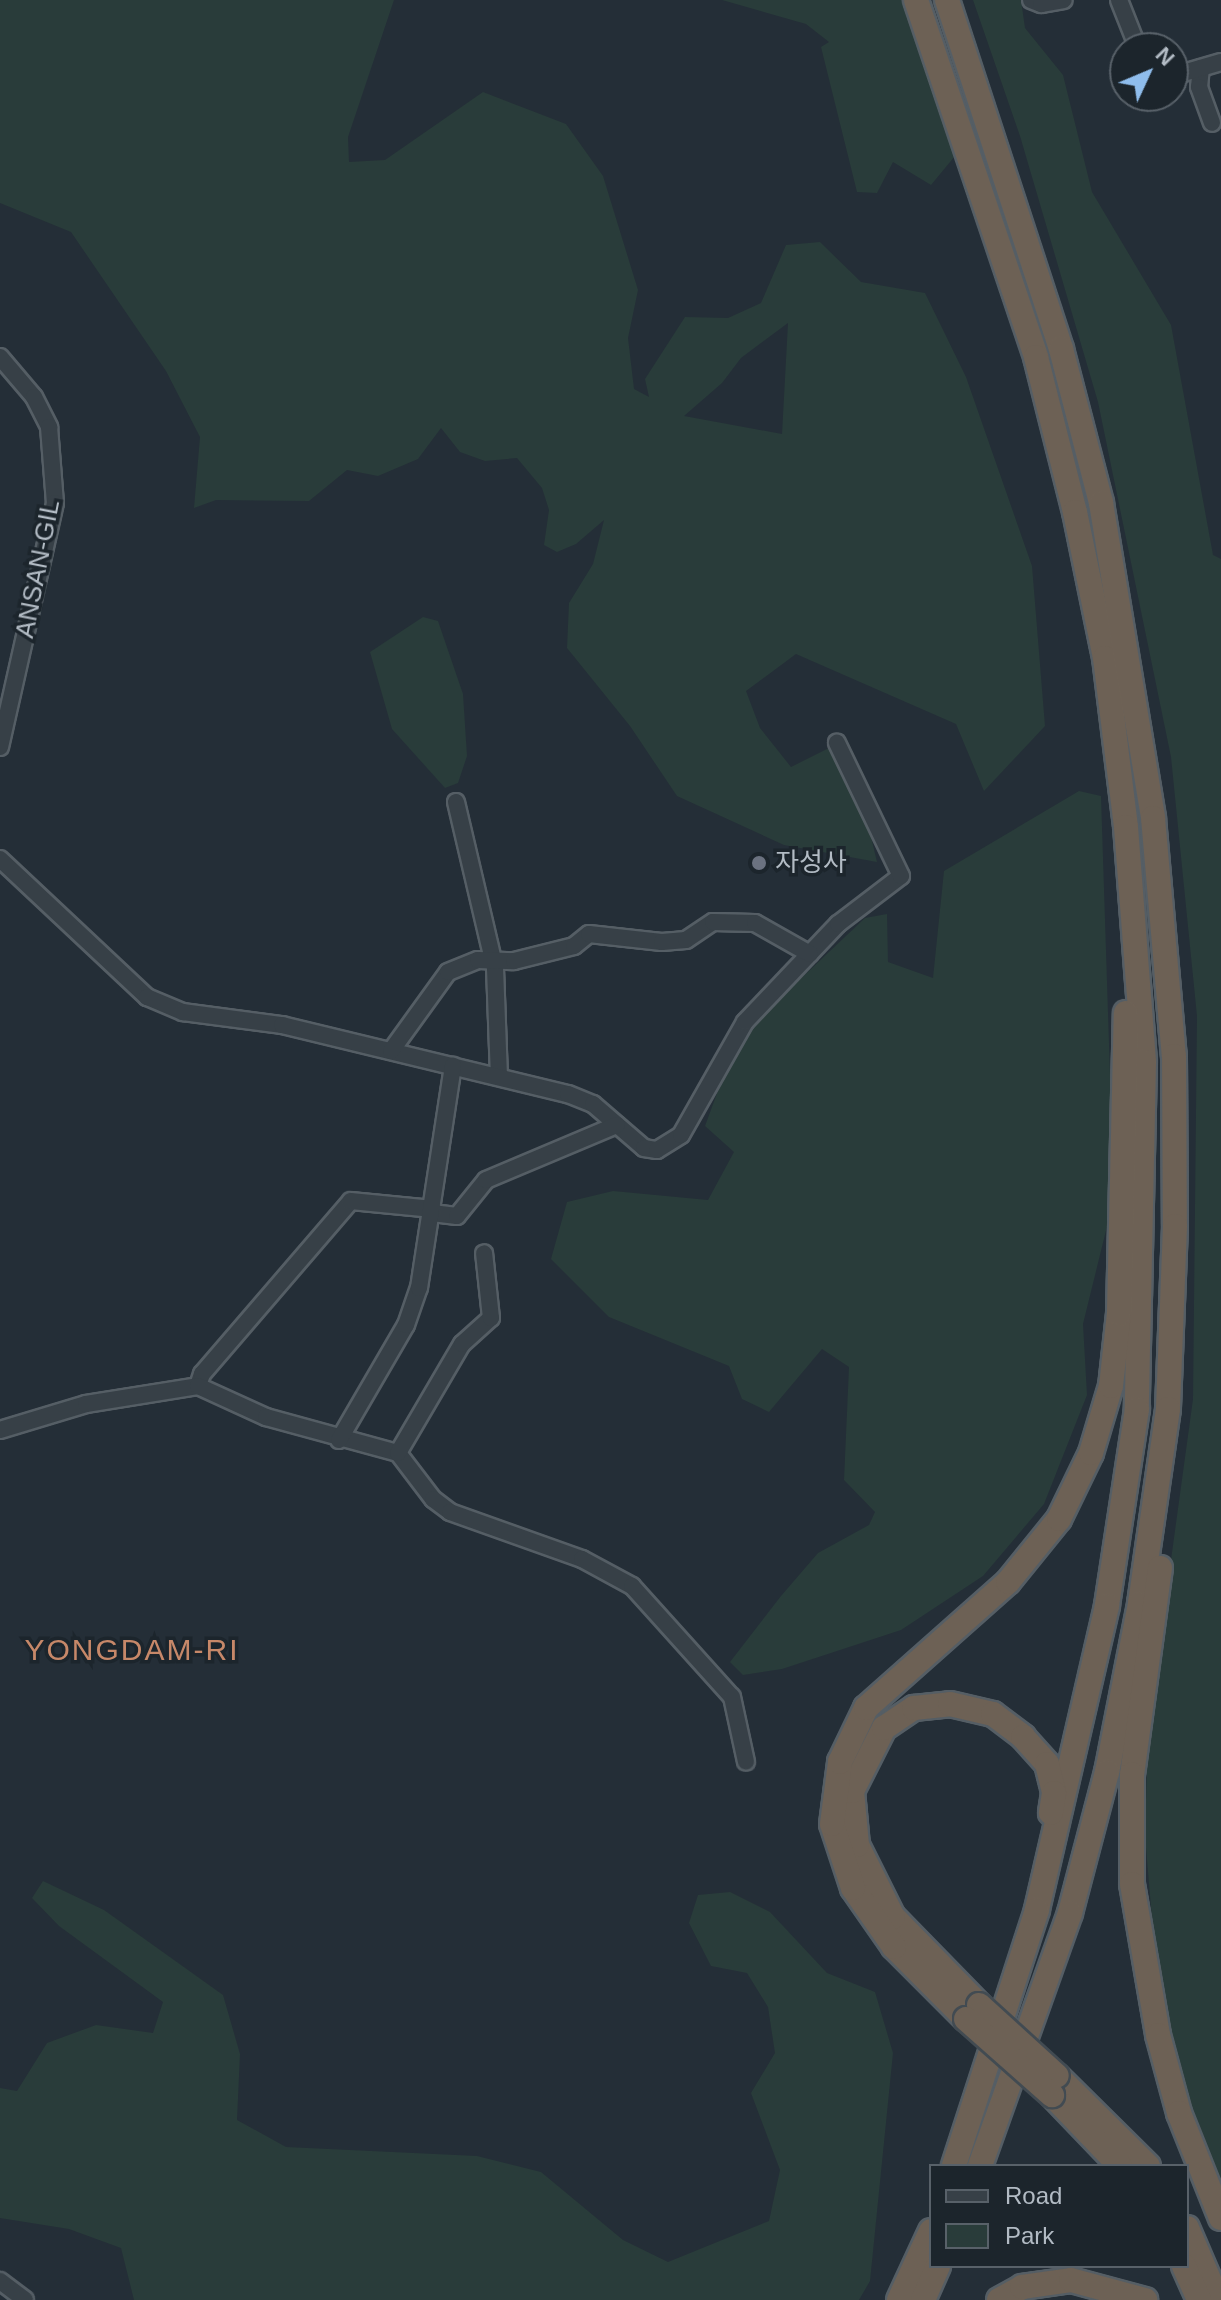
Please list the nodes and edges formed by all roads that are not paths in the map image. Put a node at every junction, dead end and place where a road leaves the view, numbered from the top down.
1 (916, 0) edge
2 (947, 0) edge
3 (1031, 0) edge
4 (1064, 0) edge
5 (1119, 0) edge
6 (1132, 32) edge
7 (1221, 62) edge
8 (1201, 68) junction
9 (1189, 71) edge
10 (1212, 123) dead end
11 (0, 357) edge
12 (837, 743) dead end
13 (0, 747) edge
14 (456, 802) dead end
15 (1126, 827) junction
16 (0, 859) edge
17 (810, 954) junction
18 (493, 961) junction
19 (391, 1051) junction
20 (453, 1066) junction
21 (499, 1076) junction
22 (617, 1125) junction
23 (432, 1211) junction
24 (484, 1253) dead end
25 (198, 1386) junction
26 (1168, 1409) junction
27 (0, 1430) edge
28 (339, 1440) junction
29 (398, 1453) junction
30 (746, 1762) dead end
31 (1037, 1910) junction
32 (972, 2012) junction
33 (1055, 2086) junction
34 (955, 2164) edge
35 (981, 2164) edge
36 (1118, 2164) edge
37 (1146, 2164) edge
38 (1221, 2218) edge
39 (1189, 2233) edge
40 (929, 2235) edge
41 (937, 2268) edge
42 (1185, 2268) edge
43 (0, 2281) edge
44 (25, 2300) edge
45 (899, 2300) edge
46 (923, 2300) edge
47 (999, 2300) edge
48 (1145, 2300) edge
49 (1199, 2300) edge
50 (1218, 2300) edge

1 - 15 highway
2 - 26 highway
3 - 4 street
5 - 6 street
7 - 8 street
8 - 9 street
8 - 10 street
11 - 13 street, ANSAN-GIL
12 - 17 street
14 - 18 street
15 - 31 highway
15 - 32 highway
16 - 19 street
17 - 18 street
17 - 22 street
18 - 19 street
18 - 21 street
19 - 20 street
20 - 21 street
20 - 23 street
21 - 22 street
22 - 23 street
23 - 25 street
23 - 28 street
24 - 29 street
25 - 27 street
25 - 28 street
26 - 35 highway
26 - 38 highway
28 - 29 street
29 - 30 street
31 - 32 highway
31 - 34 highway
32 - 33 highway, bridge
33 - 36 highway
33 - 37 highway
39 - 50 highway
40 - 45 highway
41 - 46 highway
42 - 49 highway
43 - 44 street
47 - 48 highway

